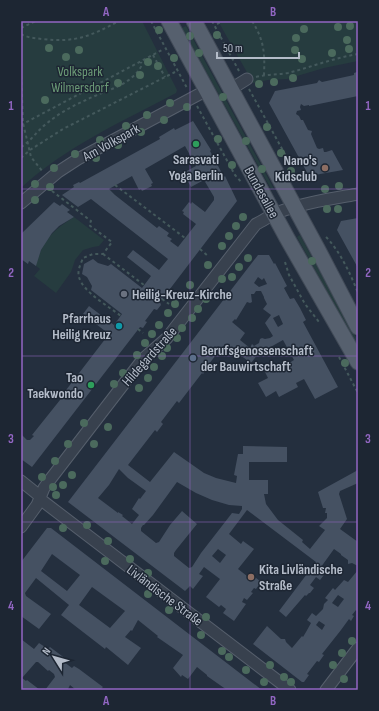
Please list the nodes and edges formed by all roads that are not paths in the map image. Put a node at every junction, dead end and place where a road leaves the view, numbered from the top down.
1 (169, 21) edge
2 (194, 21) edge
3 (246, 80) road end
4 (231, 89) junction
5 (207, 90) junction
6 (358, 194) edge
7 (21, 203) edge
8 (295, 207) junction
9 (274, 214) junction
10 (358, 327) edge
11 (358, 362) edge
12 (21, 481) edge
13 (40, 498) junction
14 (21, 527) edge
15 (358, 648) edge
16 (290, 690) edge
17 (326, 690) edge

1 - 5 main road, Bundesallee
2 - 4 main road, Bundesallee
3 - 4 street
4 - 8 main road, Bundesallee
5 - 7 street, Am Volkspark
5 - 9 main road, Bundesallee
6 - 8 street, Hildegardstraße
8 - 9 street, Hildegardstraße
8 - 10 main road, Bundesallee
9 - 11 main road, Bundesallee
9 - 13 street, Hildegardstraße
12 - 13 street, Livländische Straße
13 - 14 street, Hildegardstraße
13 - 16 street, Livländische Straße
15 - 17 street

